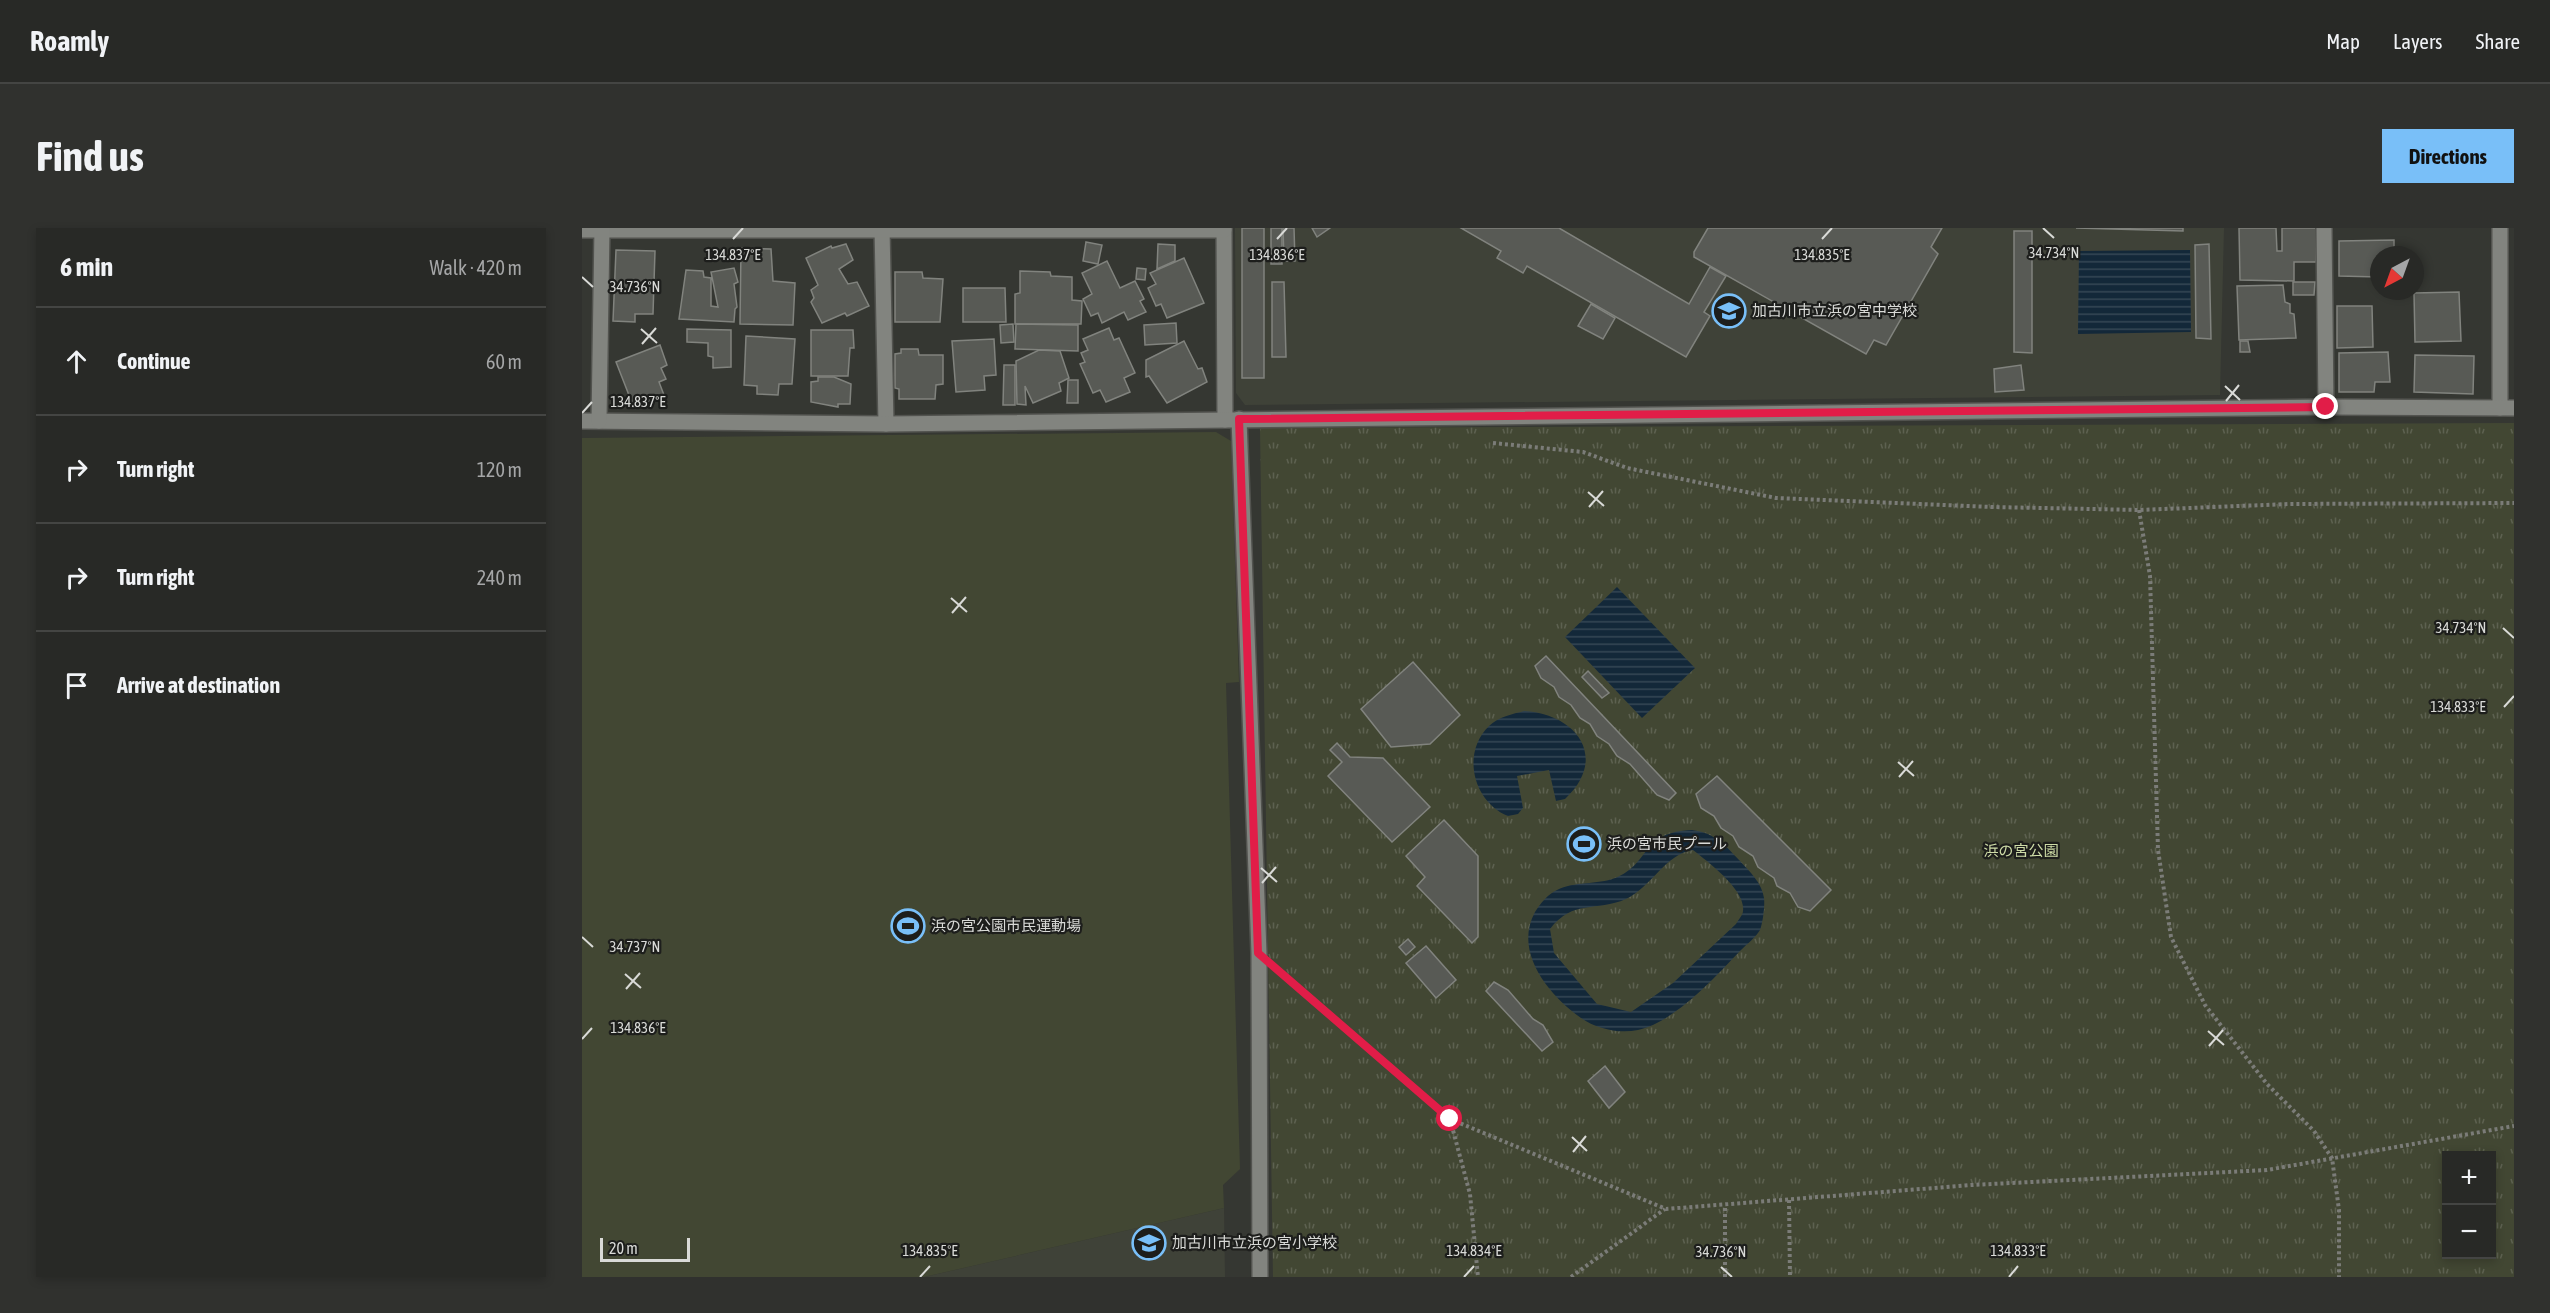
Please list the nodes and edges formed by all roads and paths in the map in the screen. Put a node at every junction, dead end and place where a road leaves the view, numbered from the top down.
1 (2324, 228) edge
2 (2500, 228) edge
3 (602, 229) edge
4 (1224, 229) edge
5 (582, 230) edge
6 (882, 230) edge
7 (2326, 407) junction
8 (2507, 408) edge
9 (1232, 419) junction
10 (582, 421) edge
11 (599, 421) junction
12 (886, 424) junction
13 (1493, 443) dead end
14 (2514, 503) edge
15 (2139, 510) junction
16 (1258, 953) junction
17 (1450, 1119) junction
18 (2514, 1126) edge
19 (2332, 1158) junction
20 (1788, 1200) junction
21 (1725, 1206) junction
22 (1666, 1209) junction
23 (1260, 1277) edge
24 (1478, 1277) edge
25 (1571, 1277) edge
26 (1725, 1277) edge
27 (1790, 1277) edge
28 (2339, 1277) edge

1 - 7 street
2 - 8 street
3 - 5 street
3 - 6 street
3 - 11 street
4 - 6 street
4 - 9 street
6 - 12 street
7 - 8 street
7 - 9 street
9 - 12 street
9 - 16 street
10 - 11 street
11 - 12 street
13 - 15 path
14 - 15 path
15 - 19 path
16 - 17 path
16 - 23 street
17 - 22 path
17 - 24 path
18 - 19 path
19 - 20 path
19 - 28 path
20 - 21 path
20 - 27 path
21 - 22 path
21 - 26 path
22 - 25 path

